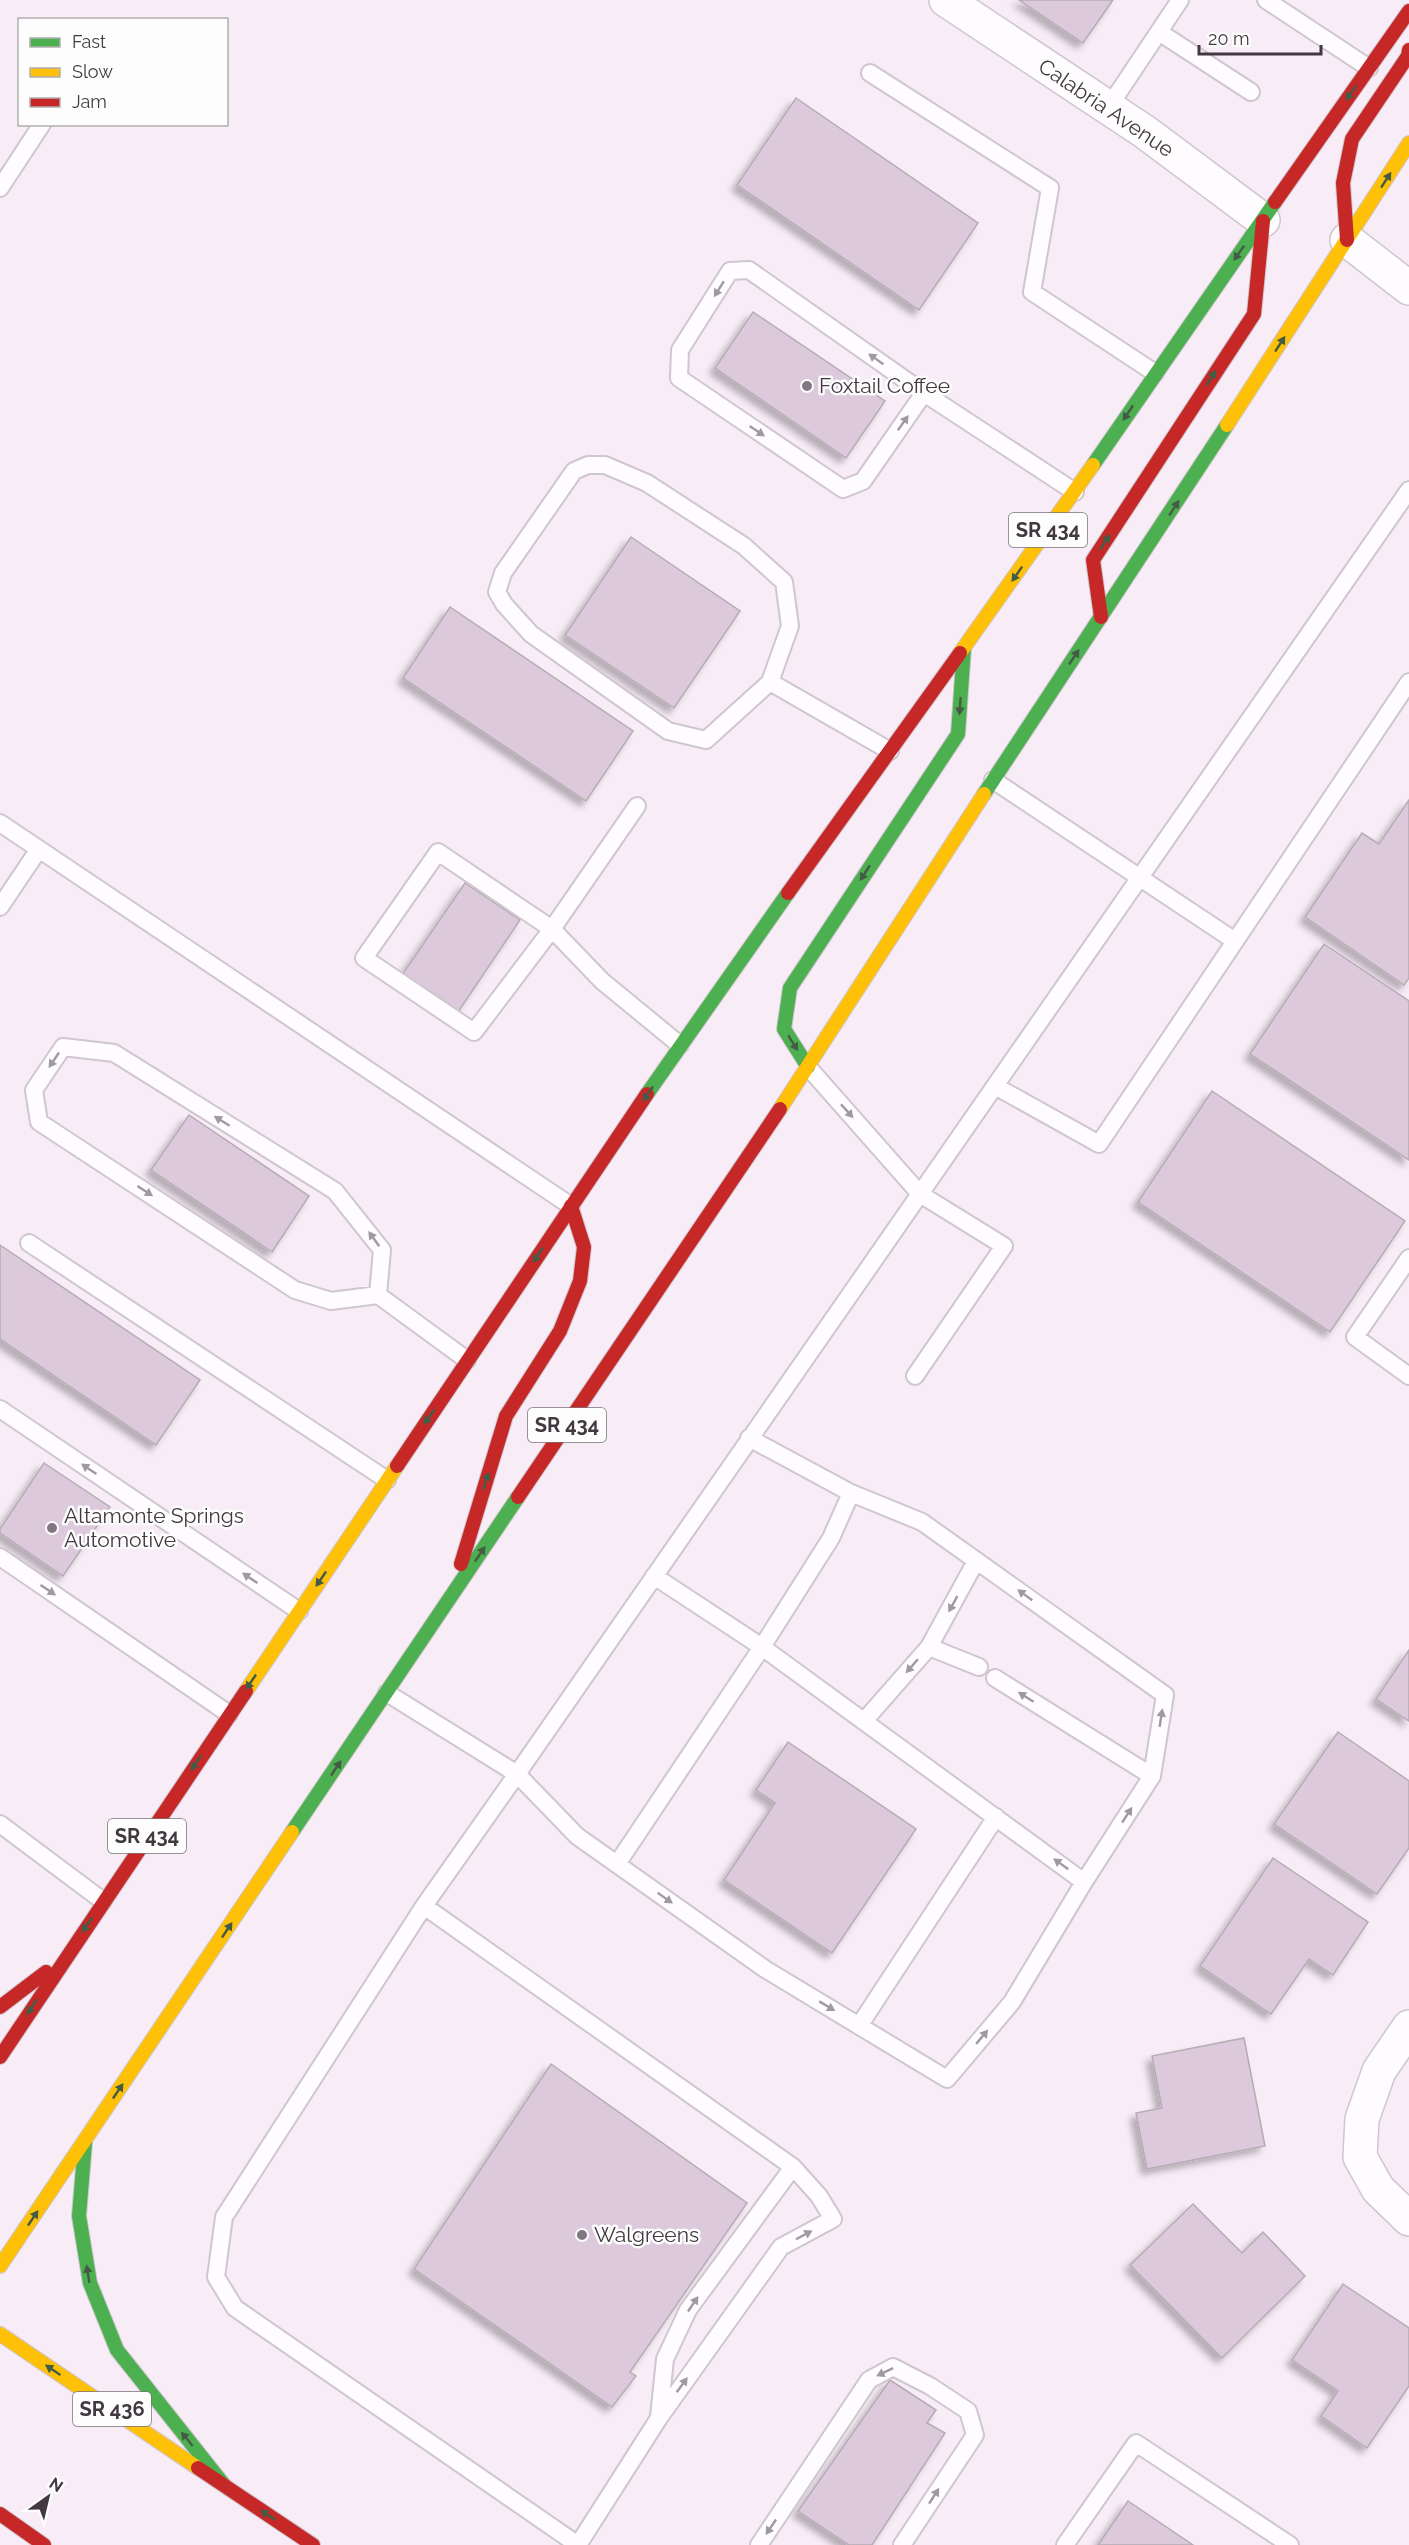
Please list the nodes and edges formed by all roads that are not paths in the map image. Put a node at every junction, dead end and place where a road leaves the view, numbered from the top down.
1 (946, 0) edge
2 (1180, 0) edge
3 (1266, 0) edge
4 (1409, 11) edge
5 (1159, 32) junction
6 (1409, 50) edge
7 (1369, 68) junction
8 (870, 73) dead end
9 (1251, 92) dead end
10 (1108, 108) junction
11 (41, 126) edge
12 (1409, 143) edge
13 (3, 177) edge
14 (1263, 220) junction
15 (1347, 240) junction
16 (1409, 288) edge
17 (1155, 373) junction
18 (924, 393) junction
19 (1409, 490) edge
20 (1075, 492) junction
21 (1101, 617) junction
22 (964, 648) junction
23 (771, 682) junction
24 (1409, 682) edge
25 (890, 751) junction
26 (993, 780) junction
27 (637, 806) dead end
28 (0, 823) edge
29 (39, 849) junction
30 (1139, 877) junction
31 (0, 907) edge
32 (552, 929) junction
33 (1235, 941) junction
34 (680, 1045) junction
35 (808, 1067) junction
36 (995, 1086) junction
37 (920, 1194) junction
38 (571, 1206) junction
39 (29, 1243) dead end
40 (1409, 1258) edge
41 (378, 1295) junction
42 (467, 1360) junction
43 (915, 1376) dead end
44 (1409, 1376) edge
45 (0, 1409) edge
46 (749, 1438) junction
47 (387, 1480) junction
48 (851, 1493) junction
49 (0, 1557) edge
50 (976, 1561) junction
51 (654, 1576) junction
52 (451, 1597) junction
53 (299, 1611) junction
54 (762, 1647) junction
55 (929, 1647) junction
56 (979, 1667) dead end
57 (995, 1678) dead end
58 (387, 1693) junction
59 (229, 1714) junction
60 (864, 1721) junction
61 (517, 1774) junction
62 (1152, 1776) junction
63 (996, 1817) junction
64 (0, 1824) edge
65 (617, 1864) junction
66 (1084, 1882) junction
67 (103, 1901) junction
68 (424, 1906) junction
69 (64, 1958) junction
70 (0, 2007) edge
71 (859, 2026) junction
72 (1409, 2027) edge
73 (0, 2057) edge
74 (85, 2140) junction
75 (793, 2167) junction
76 (1409, 2219) edge
77 (0, 2266) edge
78 (0, 2334) edge
79 (659, 2418) junction
80 (224, 2484) junction
81 (0, 2514) edge
82 (44, 2545) edge
83 (313, 2545) edge
84 (578, 2545) edge
85 (759, 2545) edge
86 (902, 2545) edge
87 (1065, 2545) edge
88 (1290, 2545) edge

1 - 10 street, Calabria Avenue
2 - 5 lane
3 - 7 lane
4 - 7 main road, SR 434
5 - 9 lane
5 - 10 lane
6 - 15 main road
7 -> 14 main road, SR 434
8 - 17 lane
10 - 14 street, Calabria Avenue
11 - 13 lane
15 -> 12 main road, SR 434
14 -> 17 main road, SR 434
21 -> 14 main road
15 - 16 street
21 -> 15 main road, SR 434
17 -> 20 main road, SR 434
18 -> 18 lane
18 - 20 lane
19 - 30 lane
20 -> 22 main road, SR 434
26 -> 21 main road, SR 434
22 - 25 main road, SR 434
22 -> 35 main road
23 - 23 lane
23 - 25 lane
24 - 33 lane
25 - 34 main road, SR 434
26 - 30 lane
26 - 35 main road, SR 434
27 - 32 lane
28 - 29 lane
29 - 31 lane
29 - 38 lane
30 - 33 lane
30 - 36 lane
32 - 32 lane
32 - 34 lane
33 - 36 lane
34 -> 38 main road, SR 434
35 -> 37 lane
52 -> 35 main road, SR 434
36 - 37 lane
37 - 43 lane
37 - 46 lane
38 -> 42 main road, SR 434
52 -> 38 main road
39 - 47 lane
40 - 44 lane
41 -> 41 lane
41 - 42 lane
42 -> 47 main road, SR 434
53 -> 45 lane
46 - 48 lane
46 - 51 lane
47 -> 53 main road, SR 434
48 - 50 lane
48 - 54 lane
49 -> 59 lane
50 -> 55 lane
62 -> 50 lane
51 - 54 lane
51 - 61 lane
52 - 58 main road, SR 434
53 -> 59 main road, SR 434
54 - 60 lane
54 - 65 lane
55 - 56 lane
55 -> 60 lane
62 -> 57 lane
58 - 61 lane
74 -> 58 main road, SR 434
59 -> 67 main road, SR 434
60 - 63 lane
61 - 65 lane
61 - 68 lane
66 -> 62 lane
66 -> 63 lane
63 - 71 lane
64 - 67 lane
65 -> 71 lane
71 -> 66 lane
67 -> 69 main road, SR 434
68 - 75 lane
68 - 84 lane
69 - 70 main road
69 -> 73 main road, SR 434
72 - 76 street
77 -> 74 main road, SR 434
80 -> 74 main road
79 -> 75 lane
79 -> 75 lane
80 -> 78 main road, SR 436
79 - 84 lane
83 -> 80 main road, SR 436
81 - 82 main road
86 -> 85 lane
87 - 88 lane

